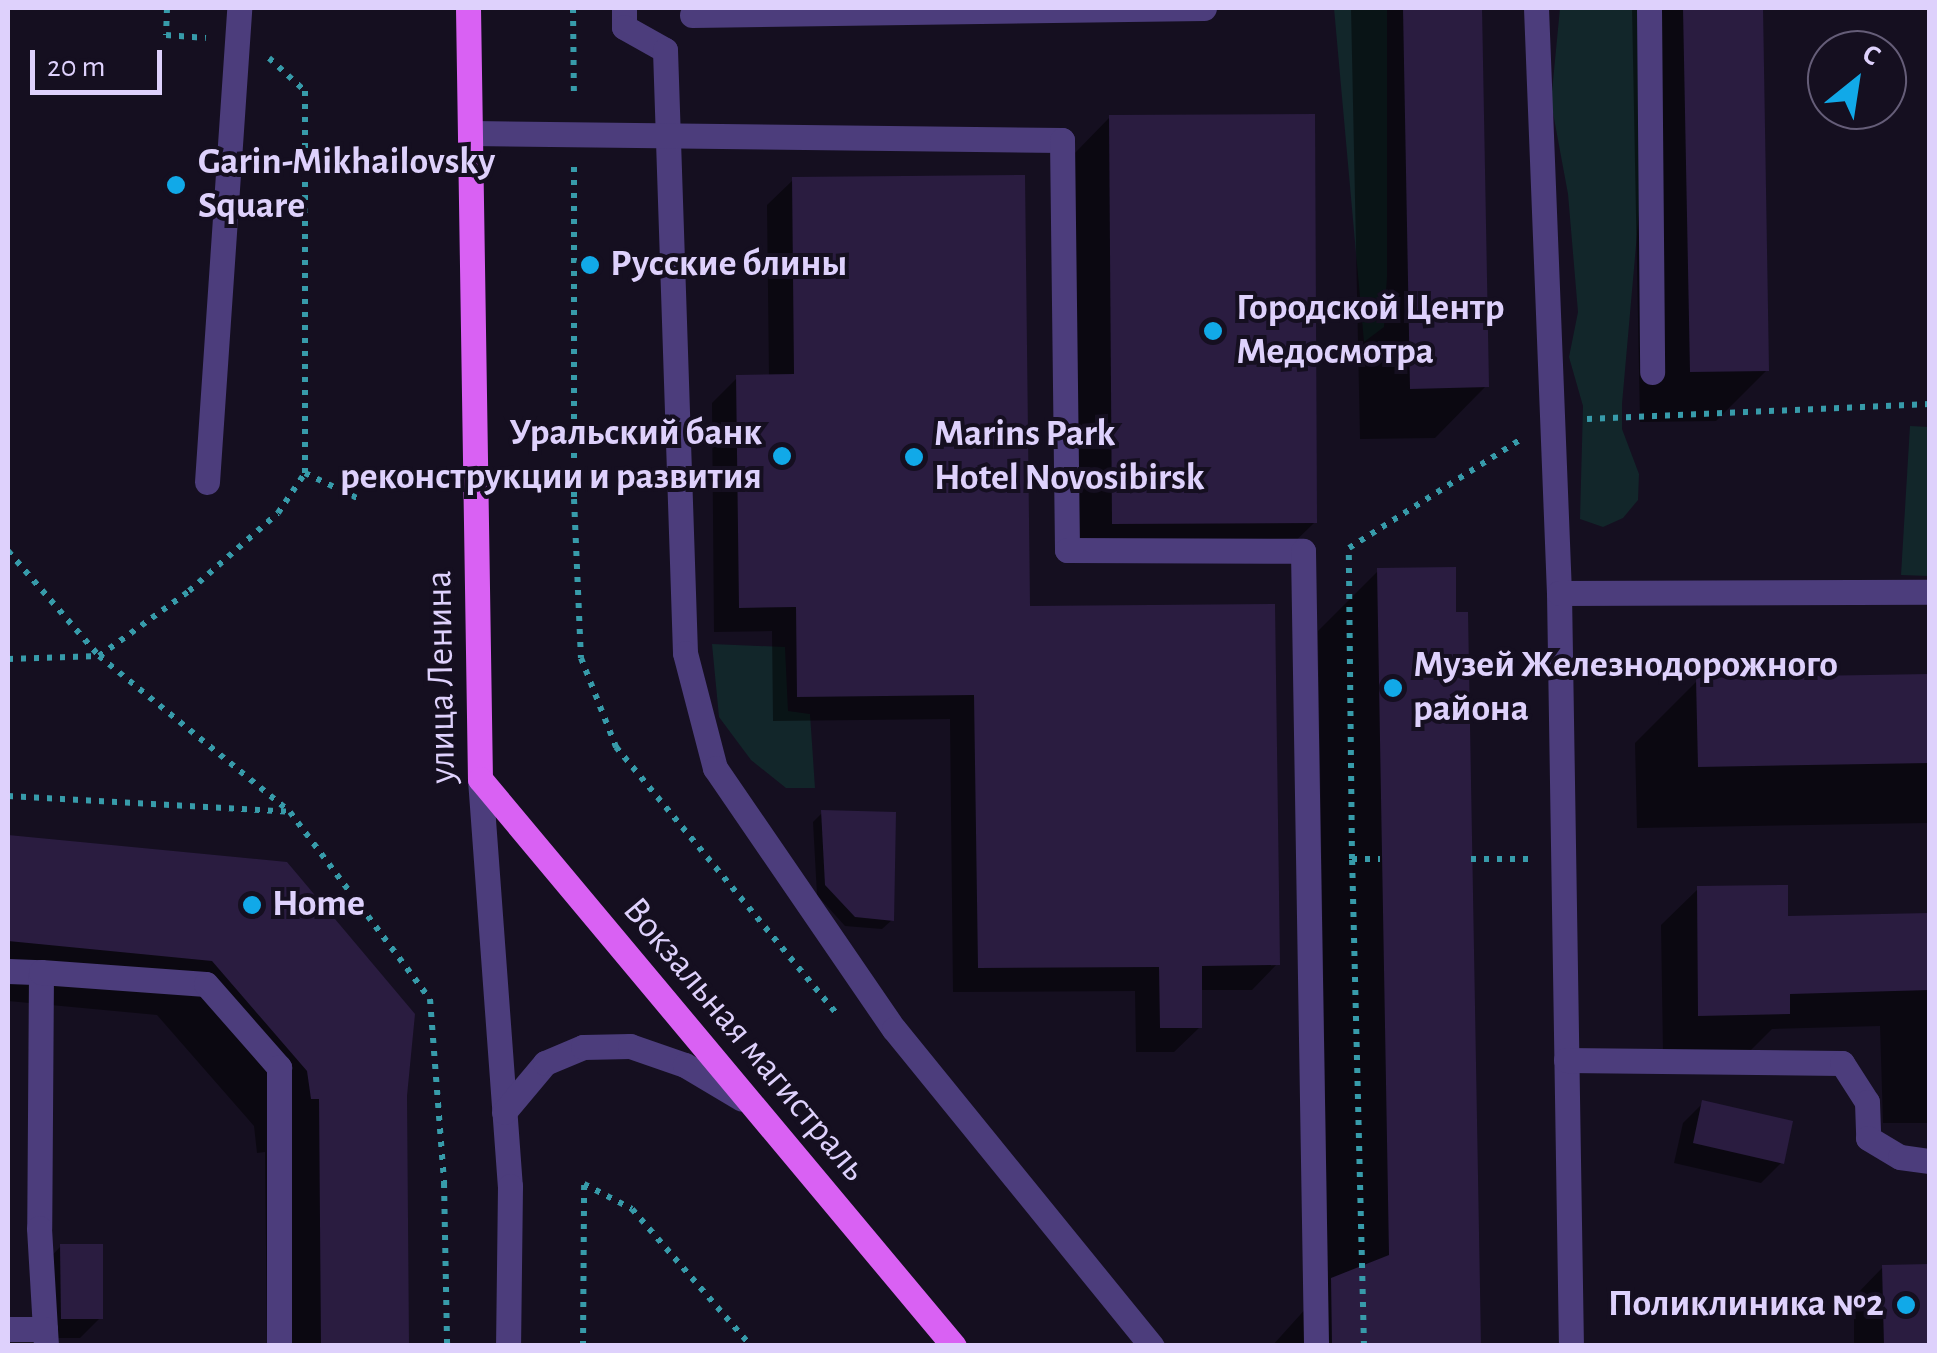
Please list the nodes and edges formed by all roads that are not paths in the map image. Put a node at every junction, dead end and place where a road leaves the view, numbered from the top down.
1 (239, 8) edge
2 (468, 8) edge
3 (624, 8) edge
4 (1204, 8) edge
5 (1536, 8) edge
6 (1649, 8) edge
7 (692, 11) edge
8 (665, 50) junction
9 (471, 133) junction
10 (669, 134) junction
11 (1652, 372) dead end
12 (207, 482) dead end
13 (1930, 592) edge
14 (1558, 593) junction
15 (480, 779) junction
16 (8, 971) edge
17 (41, 972) junction
18 (1566, 1060) junction
19 (742, 1100) junction
20 (504, 1112) junction
21 (1930, 1161) edge
22 (8, 1329) edge
23 (46, 1337) edge
24 (279, 1346) edge
25 (508, 1346) edge
26 (954, 1346) edge
27 (1152, 1346) edge
28 (1316, 1346) edge
29 (1570, 1346) edge

1 - 12 street
2 - 9 main road, улица Ленина
3 - 8 street
4 - 7 street
5 - 14 street
6 - 11 street
7 - 8 street
8 - 10 street
9 - 10 street
9 - 15 main road, улица Ленина
10 - 27 street
10 - 28 street
13 - 14 street
14 - 18 street
15 - 19 main road, Вокзальная магистраль
15 - 20 street, улица Ленина
16 - 17 street
17 - 23 street
17 - 24 street
18 - 21 street
18 - 29 street
19 - 20 street
19 - 26 main road, Вокзальная магистраль
20 - 25 street, улица Ленина
22 - 23 street

